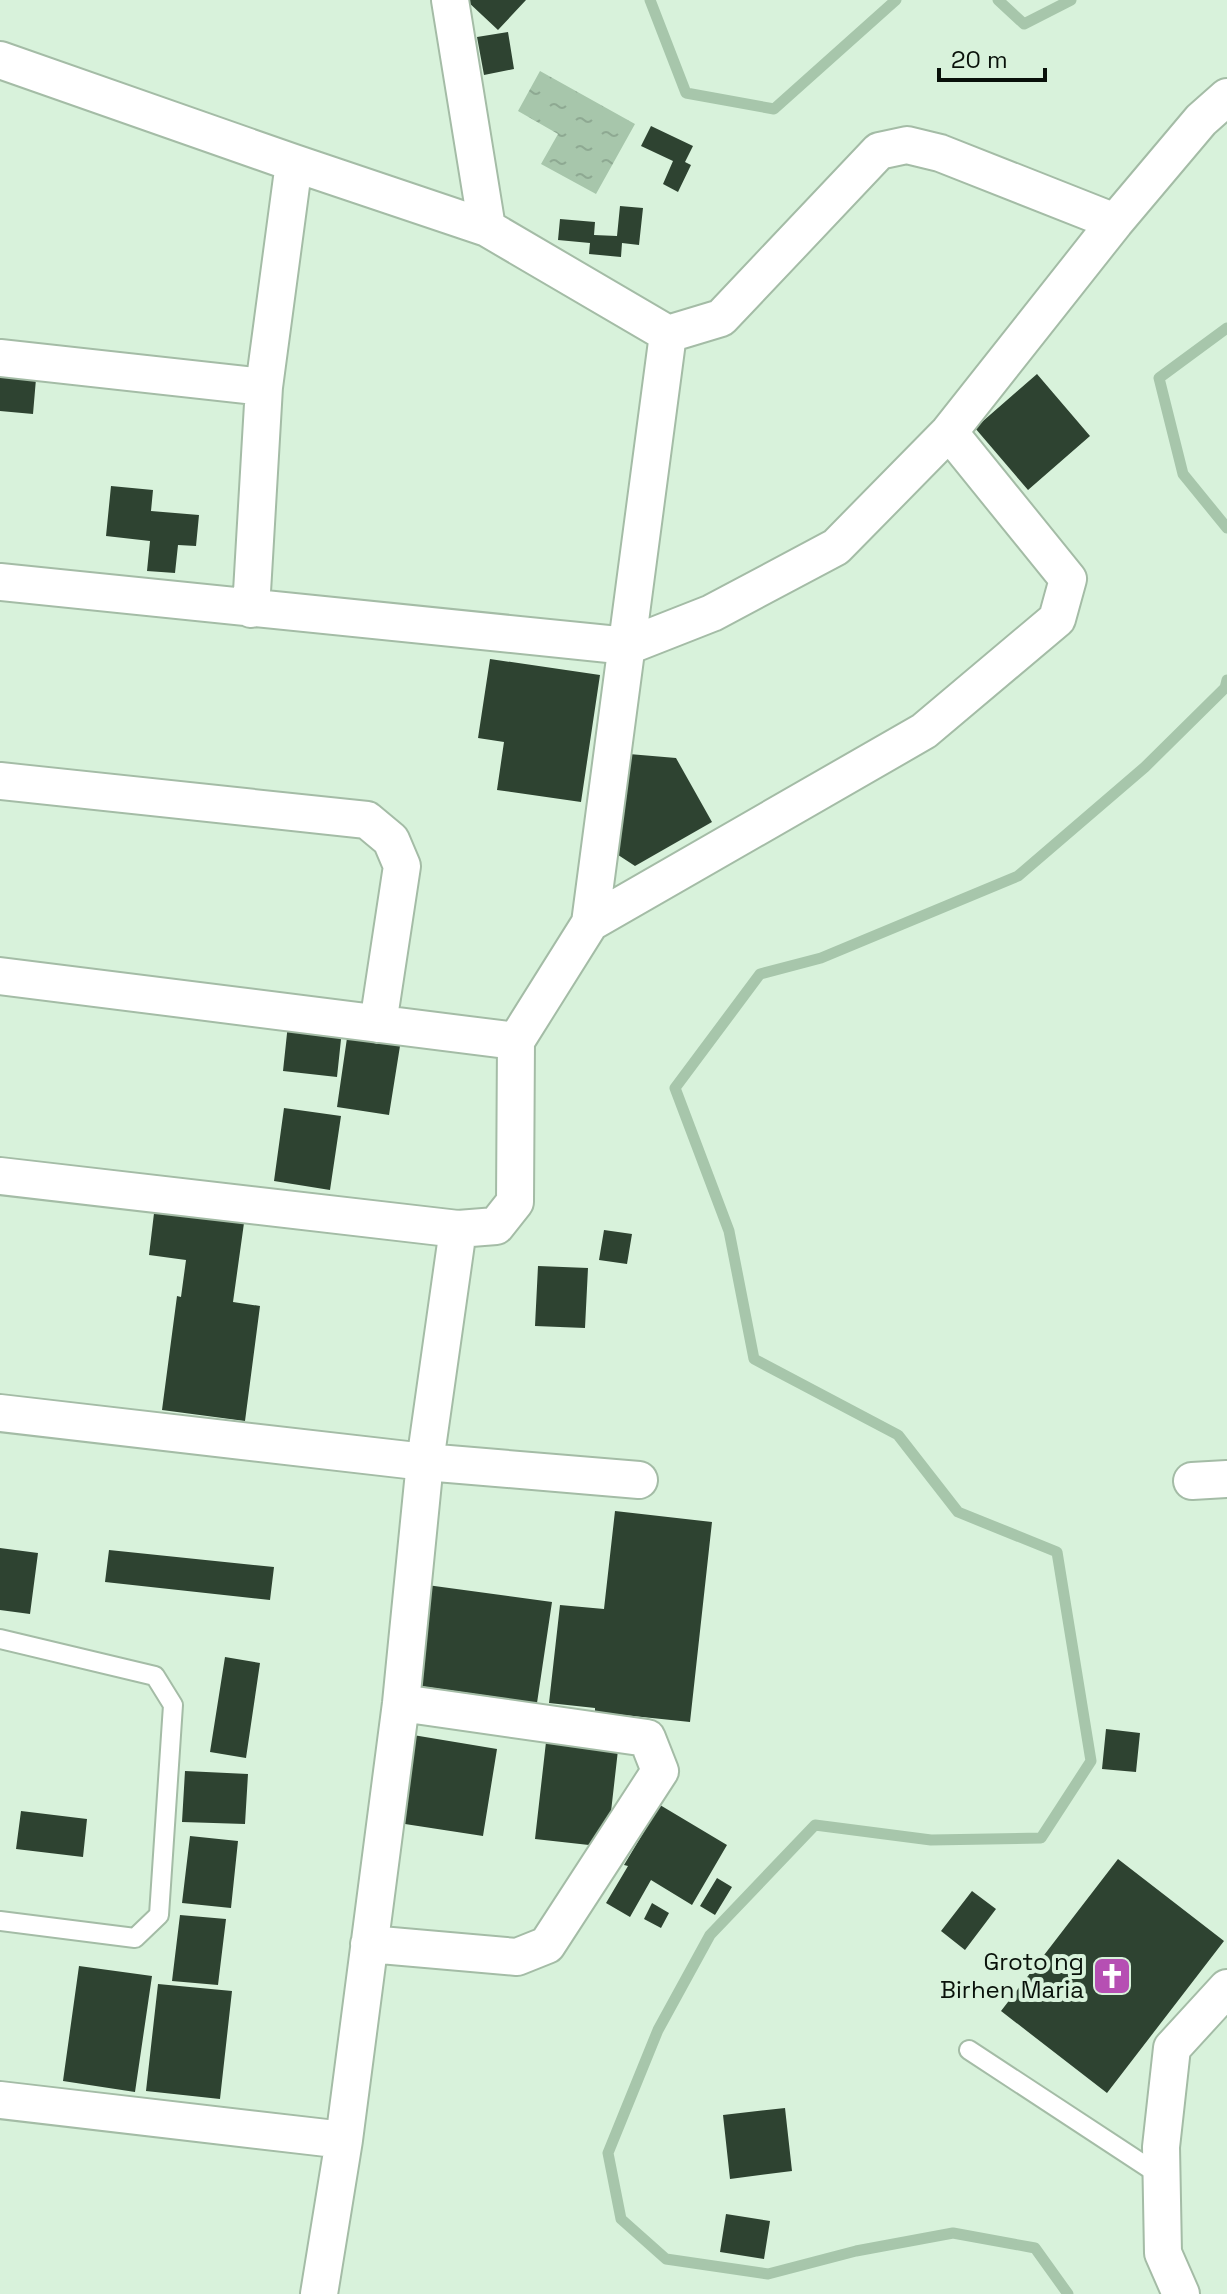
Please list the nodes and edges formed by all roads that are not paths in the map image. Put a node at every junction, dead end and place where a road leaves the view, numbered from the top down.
1 (449, 0) edge
2 (0, 60) edge
3 (1227, 97) edge
4 (294, 163) junction
5 (1115, 222) junction
6 (487, 228) junction
7 (668, 334) junction
8 (0, 358) edge
9 (264, 387) junction
10 (949, 432) junction
11 (0, 582) edge
12 (251, 609) junction
13 (628, 646) junction
14 (0, 781) edge
15 (590, 923) junction
16 (0, 976) edge
17 (378, 1024) junction
18 (516, 1041) junction
19 (0, 1176) edge
20 (458, 1229) junction
21 (0, 1413) edge
22 (425, 1462) junction
23 (639, 1480) dead end
24 (0, 1639) edge
25 (401, 1703) junction
26 (0, 1921) edge
27 (369, 1944) junction
28 (1227, 1988) edge
29 (969, 2050) dead end
30 (0, 2100) edge
31 (344, 2140) junction
32 (1161, 2176) junction
33 (319, 2294) edge
34 (1181, 2294) edge

1 - 6 street
2 - 4 street
3 - 5 street
4 - 6 street
4 - 9 street
5 - 7 street
5 - 10 street
6 - 7 street
7 - 13 street
8 - 9 street
9 - 12 street
10 - 13 street
10 - 15 street
11 - 12 street
12 - 13 street
13 - 15 street
14 - 17 street
15 - 18 street
16 - 17 street
17 - 18 street
18 - 20 street
19 - 20 street
20 - 22 street
21 - 22 street
22 - 23 street
22 - 25 street
24 - 26 lane
25 - 27 street
25 - 27 street
27 - 31 street
28 - 32 street
29 - 32 lane
30 - 31 street
31 - 33 street
32 - 34 street

